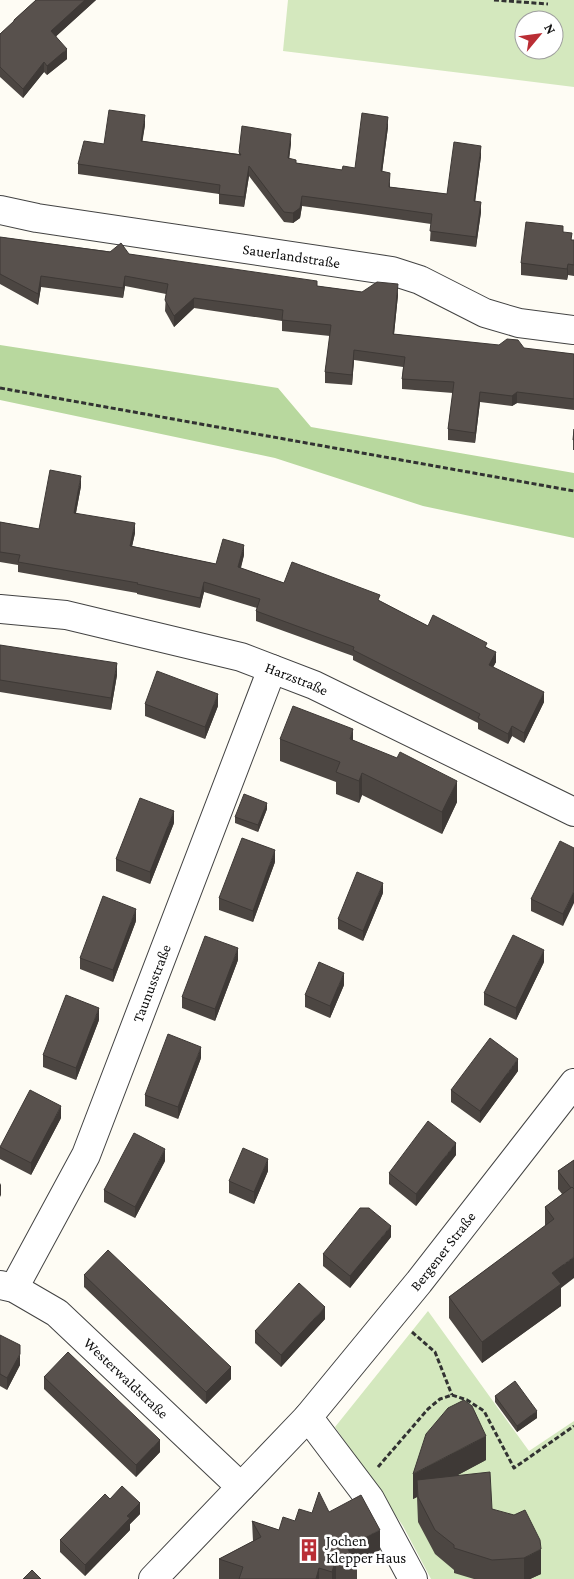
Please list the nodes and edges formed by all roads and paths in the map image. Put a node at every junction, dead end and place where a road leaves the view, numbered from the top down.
1 (494, 0) edge
2 (548, 4) dead end
3 (0, 210) edge
4 (574, 330) edge
5 (0, 388) edge
6 (574, 491) edge
7 (0, 609) edge
8 (272, 669) junction
9 (574, 812) edge
10 (574, 1083) edge
11 (7, 1287) edge
12 (392, 1314) junction
13 (452, 1395) junction
14 (308, 1417) junction
15 (574, 1426) edge
16 (361, 1486) junction
17 (241, 1487) junction
18 (152, 1579) edge
19 (413, 1579) edge

1 - 2 path
3 - 4 street, Sauerlandstraße
5 - 6 path
7 - 8 street, Harzstraße
8 - 9 street, Harzstraße
8 - 11 street, Taunusstraße
10 - 12 street, Bergener Straße
11 - 17 street, Westerwaldstraße
12 - 13 path
12 - 14 street, Bergener Straße
13 - 15 path
13 - 16 path
14 - 16 street
14 - 17 street, Bergener Straße
16 - 19 street
17 - 18 street, Bergener Straße

